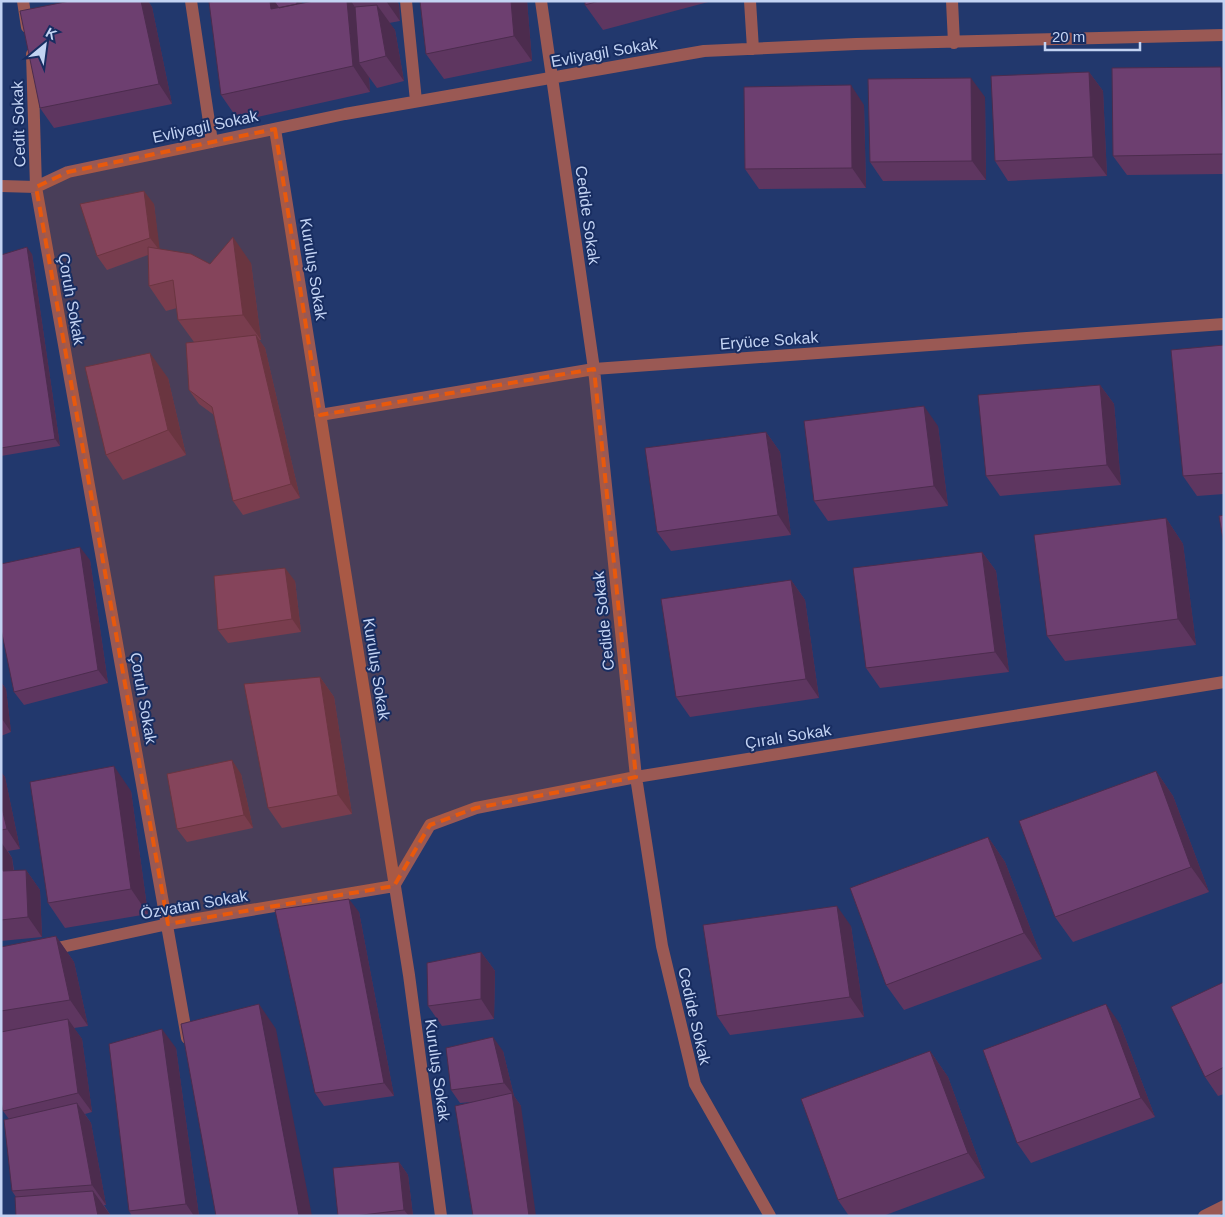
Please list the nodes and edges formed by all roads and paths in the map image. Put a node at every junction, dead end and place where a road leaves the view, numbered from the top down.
1 (23, 1) edge
2 (191, 1) edge
3 (406, 1) edge
4 (541, 1) edge
5 (750, 1) edge
6 (952, 1) edge
7 (1224, 35) edge
8 (954, 43) junction
9 (753, 49) junction
10 (551, 78) junction
11 (416, 101) junction
12 (275, 129) junction
13 (212, 142) junction
14 (1, 186) edge
15 (36, 186) junction
16 (1224, 324) edge
17 (594, 369) junction
18 (320, 415) junction
19 (1224, 682) edge
20 (636, 777) junction
21 (394, 886) junction
22 (168, 924) junction
23 (38, 952) edge
24 (190, 1051) edge
25 (1224, 1206) edge
26 (441, 1216) edge
27 (770, 1216) edge
28 (1204, 1216) edge

1 - 15 street, Cedit Sokak
2 - 13 street
3 - 11 street
4 - 10 street, Cedide Sokak
5 - 9 street
6 - 8 street
7 - 8 street, Evliyagil Sokak
8 - 9 street, Evliyagil Sokak
9 - 10 street, Evliyagil Sokak
10 - 11 street, Evliyagil Sokak
10 - 17 street, Cedide Sokak
11 - 12 street, Evliyagil Sokak
12 - 13 street, Evliyagil Sokak
12 - 18 street, Kuruluş Sokak
13 - 15 street, Evliyagil Sokak
14 - 15 street, Evliyagil Sokak
15 - 22 street, Çoruh Sokak
16 - 17 street, Eryüce Sokak
17 - 18 street, Eryüce Sokak
17 - 20 street, Cedide Sokak
18 - 21 street, Kuruluş Sokak
19 - 20 street, Çıralı Sokak
20 - 21 street, Çıralı Sokak
20 - 27 street, Cedide Sokak
21 - 22 street, Özvatan Sokak
21 - 26 street, Kuruluş Sokak
22 - 23 street, Özvatan Sokak
22 - 24 street, Çoruh Sokak
25 - 28 street

